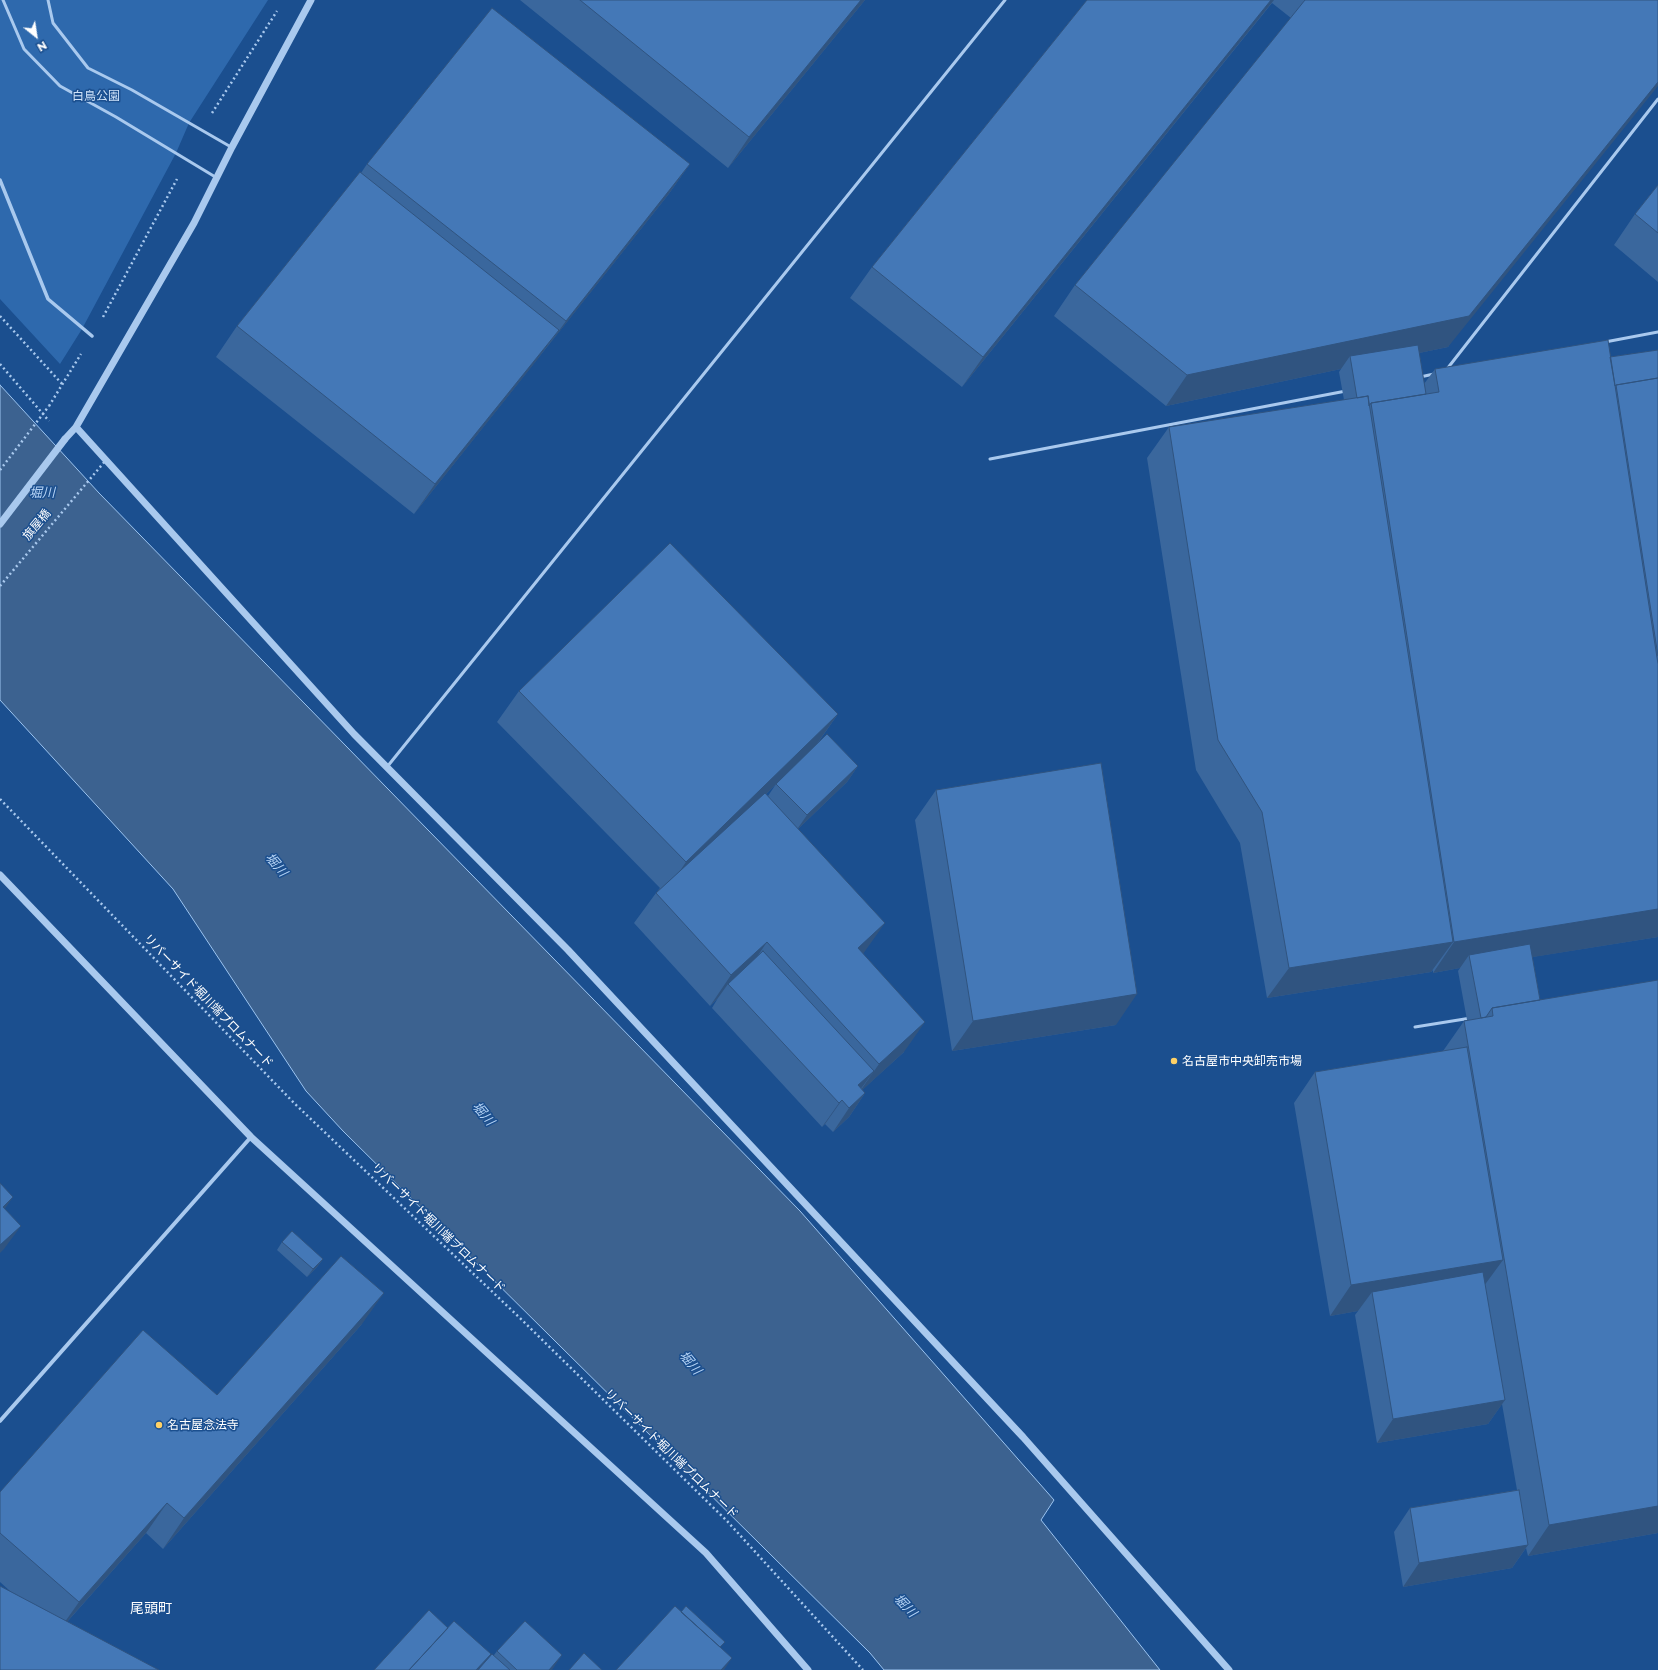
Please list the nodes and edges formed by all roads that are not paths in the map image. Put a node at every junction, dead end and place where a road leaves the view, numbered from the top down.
1 (3, 0) edge
2 (48, 0) edge
3 (311, 0) edge
4 (1005, 0) edge
5 (0, 5) edge
6 (5, 5) junction
7 (1658, 99) edge
8 (232, 147) junction
9 (217, 178) junction
10 (0, 180) edge
11 (1658, 332) edge
12 (92, 336) road end
13 (1597, 343) edge
14 (1452, 371) edge
15 (1436, 374) edge
16 (1413, 378) edge
17 (1350, 390) dead end
18 (76, 427) junction
19 (990, 459) dead end
20 (0, 524) edge
21 (388, 767) junction
22 (0, 875) edge
23 (1478, 1017) edge
24 (1415, 1027) dead end
25 (252, 1137) junction
26 (0, 1420) edge
27 (808, 1670) edge
28 (1229, 1670) edge

1 - 6 lane
2 - 8 lane
3 - 8 street
4 - 21 lane
5 - 6 lane
6 - 9 lane
7 - 14 lane
8 - 9 street
9 - 18 street
10 - 12 street
11 - 13 lane
15 - 16 lane
17 - 19 lane
18 - 20 street, bridge
18 - 21 street
21 - 28 street
22 - 25 street
23 - 24 lane
25 - 26 street
25 - 27 street

